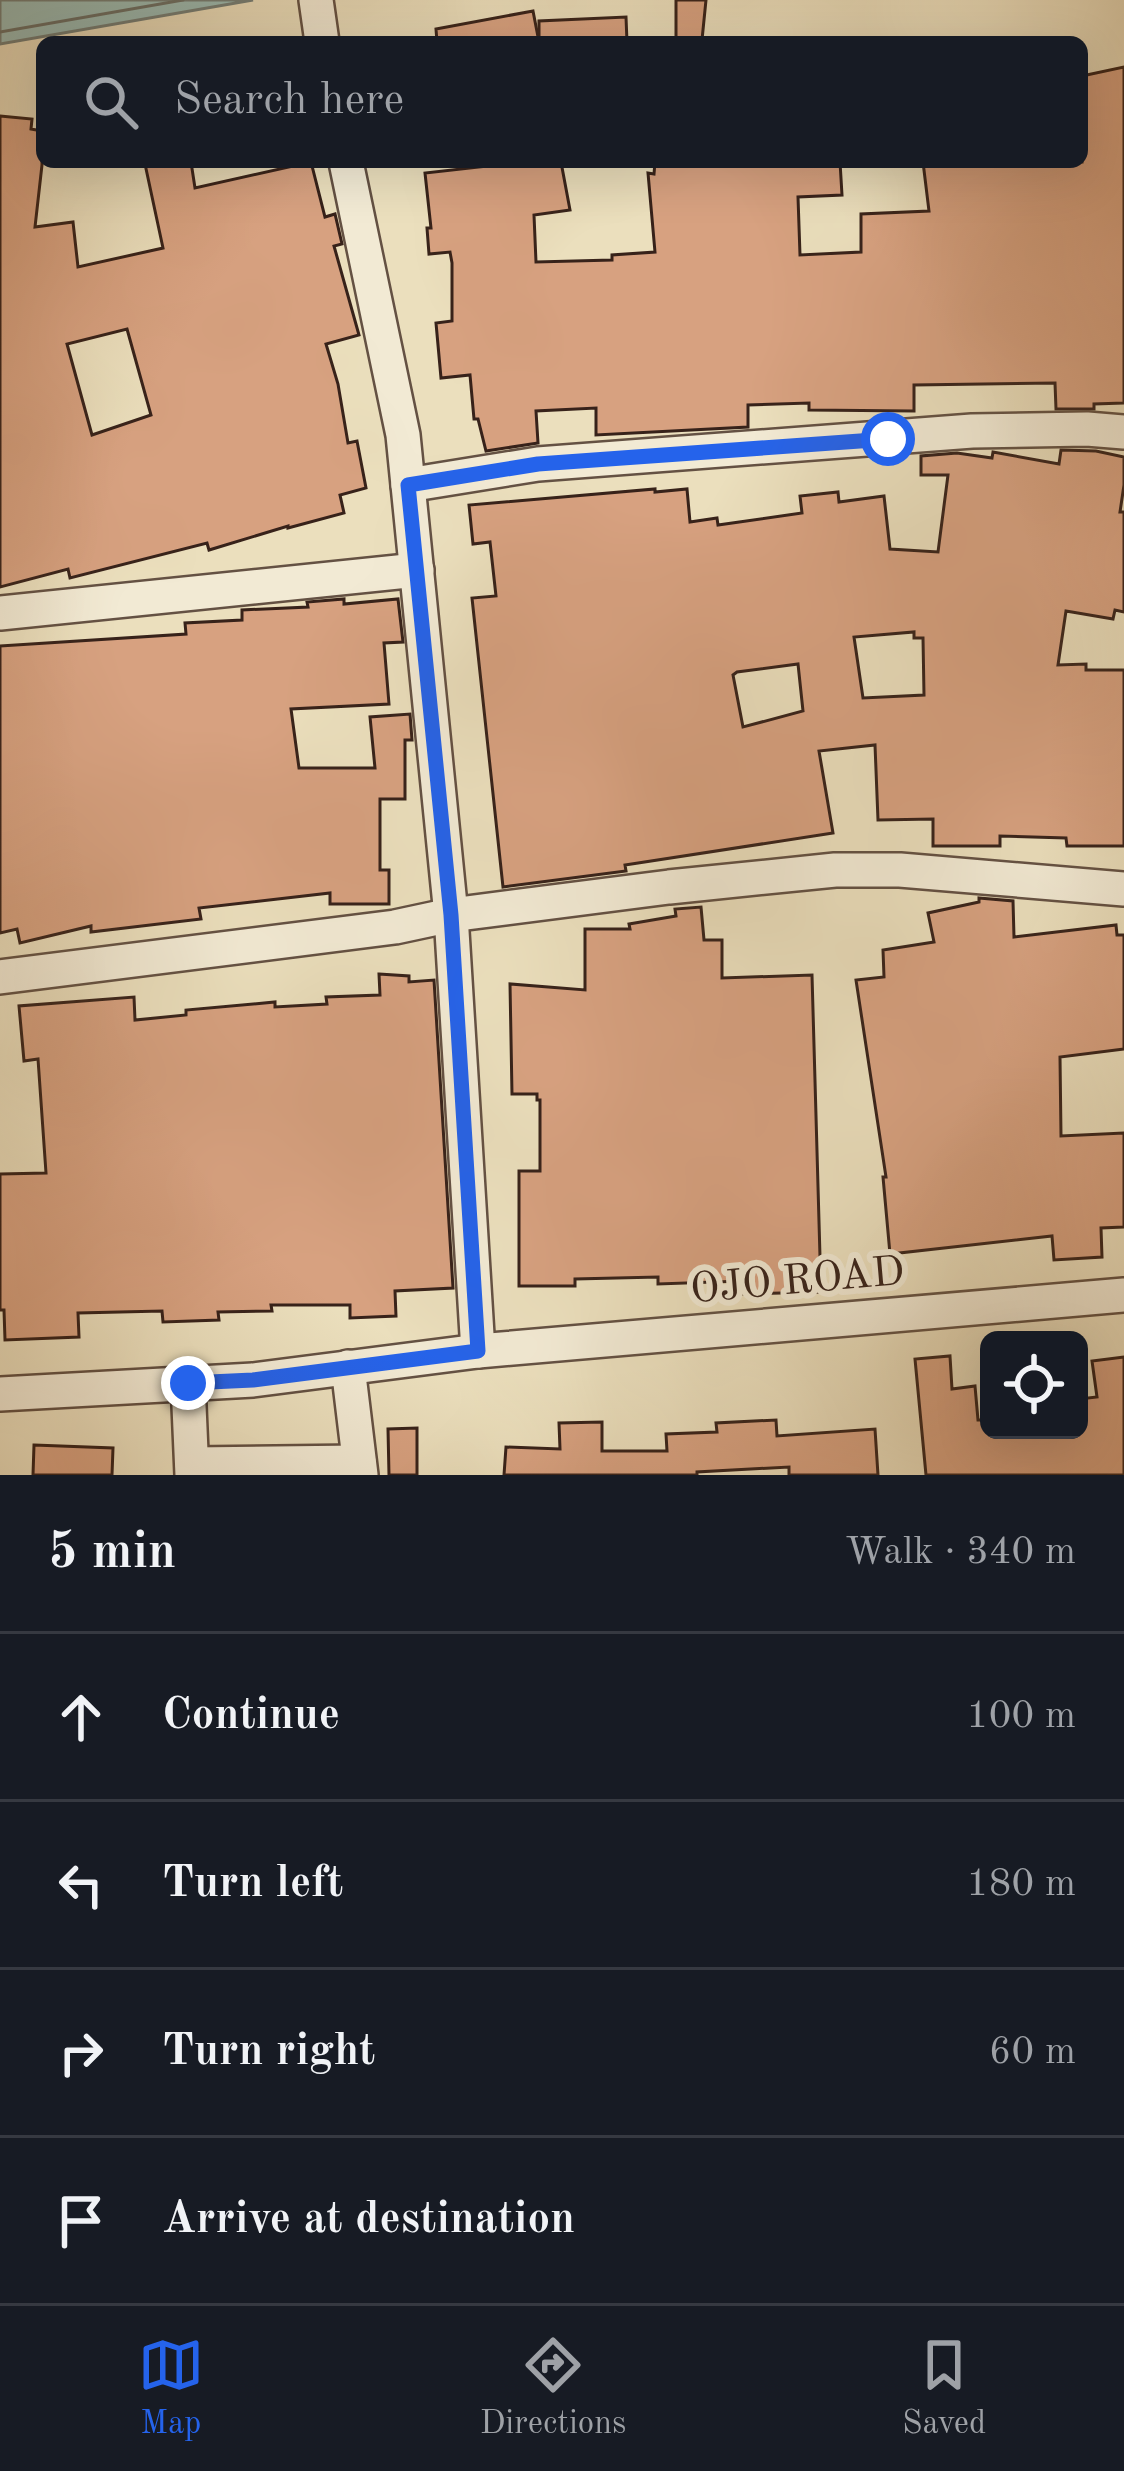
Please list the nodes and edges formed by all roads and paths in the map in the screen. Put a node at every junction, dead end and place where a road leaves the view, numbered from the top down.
1 (347, 168) edge
2 (1124, 432) edge
3 (408, 485) junction
4 (416, 570) junction
5 (0, 613) edge
6 (1124, 889) edge
7 (451, 915) junction
8 (0, 976) edge
9 (1124, 1295) edge
10 (478, 1351) junction
11 (349, 1367) junction
12 (188, 1383) junction
13 (0, 1394) edge
14 (360, 1468) edge
15 (192, 1469) edge

1 - 3 street
2 - 3 street
3 - 4 street
4 - 5 street
4 - 7 street
6 - 7 street
7 - 8 street
7 - 10 street
9 - 10 street, OJO ROAD
10 - 11 street, OJO ROAD
11 - 12 street, OJO ROAD
11 - 14 street
12 - 13 street, OJO ROAD
12 - 15 street
14 - 15 street

